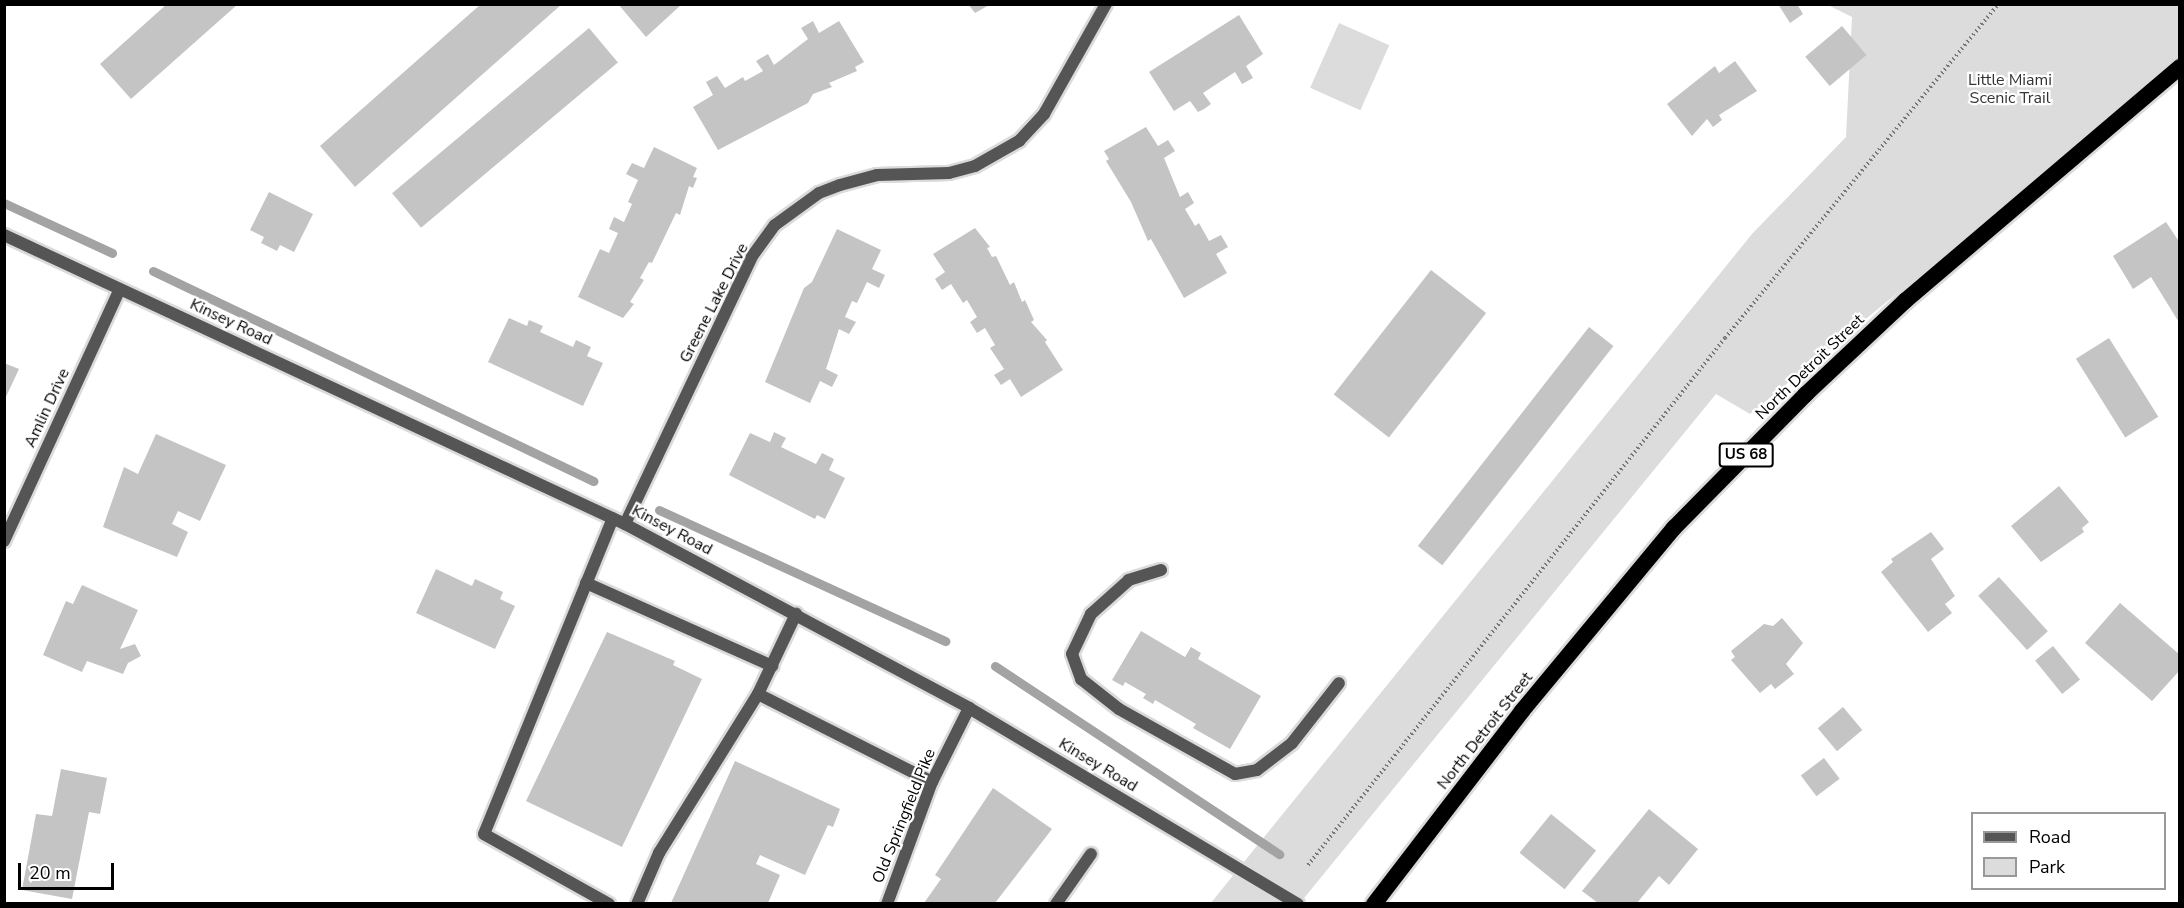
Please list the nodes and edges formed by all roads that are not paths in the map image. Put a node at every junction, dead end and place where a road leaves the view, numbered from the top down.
1 (1106, 4) edge
2 (2180, 67) edge
3 (4, 235) edge
4 (120, 289) junction
5 (613, 518) junction
6 (625, 524) junction
7 (4, 541) edge
8 (1161, 570) dead end
9 (586, 583) junction
10 (796, 614) junction
11 (772, 666) junction
12 (1339, 683) dead end
13 (758, 694) junction
14 (969, 708) junction
15 (932, 782) junction
16 (1091, 854) dead end
17 (609, 903) edge
18 (637, 903) edge
19 (887, 903) edge
20 (1056, 903) edge
21 (1298, 903) edge
22 (1374, 903) edge

1 - 6 street, Greene Lake Drive
2 - 22 highway, North Detroit Street / US 68
3 - 4 street, Kinsey Road
4 - 5 street, Kinsey Road
4 - 7 street, Amlin Drive
5 - 6 street, Kinsey Road
5 - 9 street
6 - 10 street, Kinsey Road
8 - 12 street
9 - 11 street
9 - 17 street
10 - 11 street
10 - 14 street, Kinsey Road
11 - 13 street
13 - 15 street
13 - 18 street
14 - 15 street, Old Springfield Pike
14 - 21 street, Kinsey Road
15 - 19 street, Old Springfield Pike
16 - 20 street

